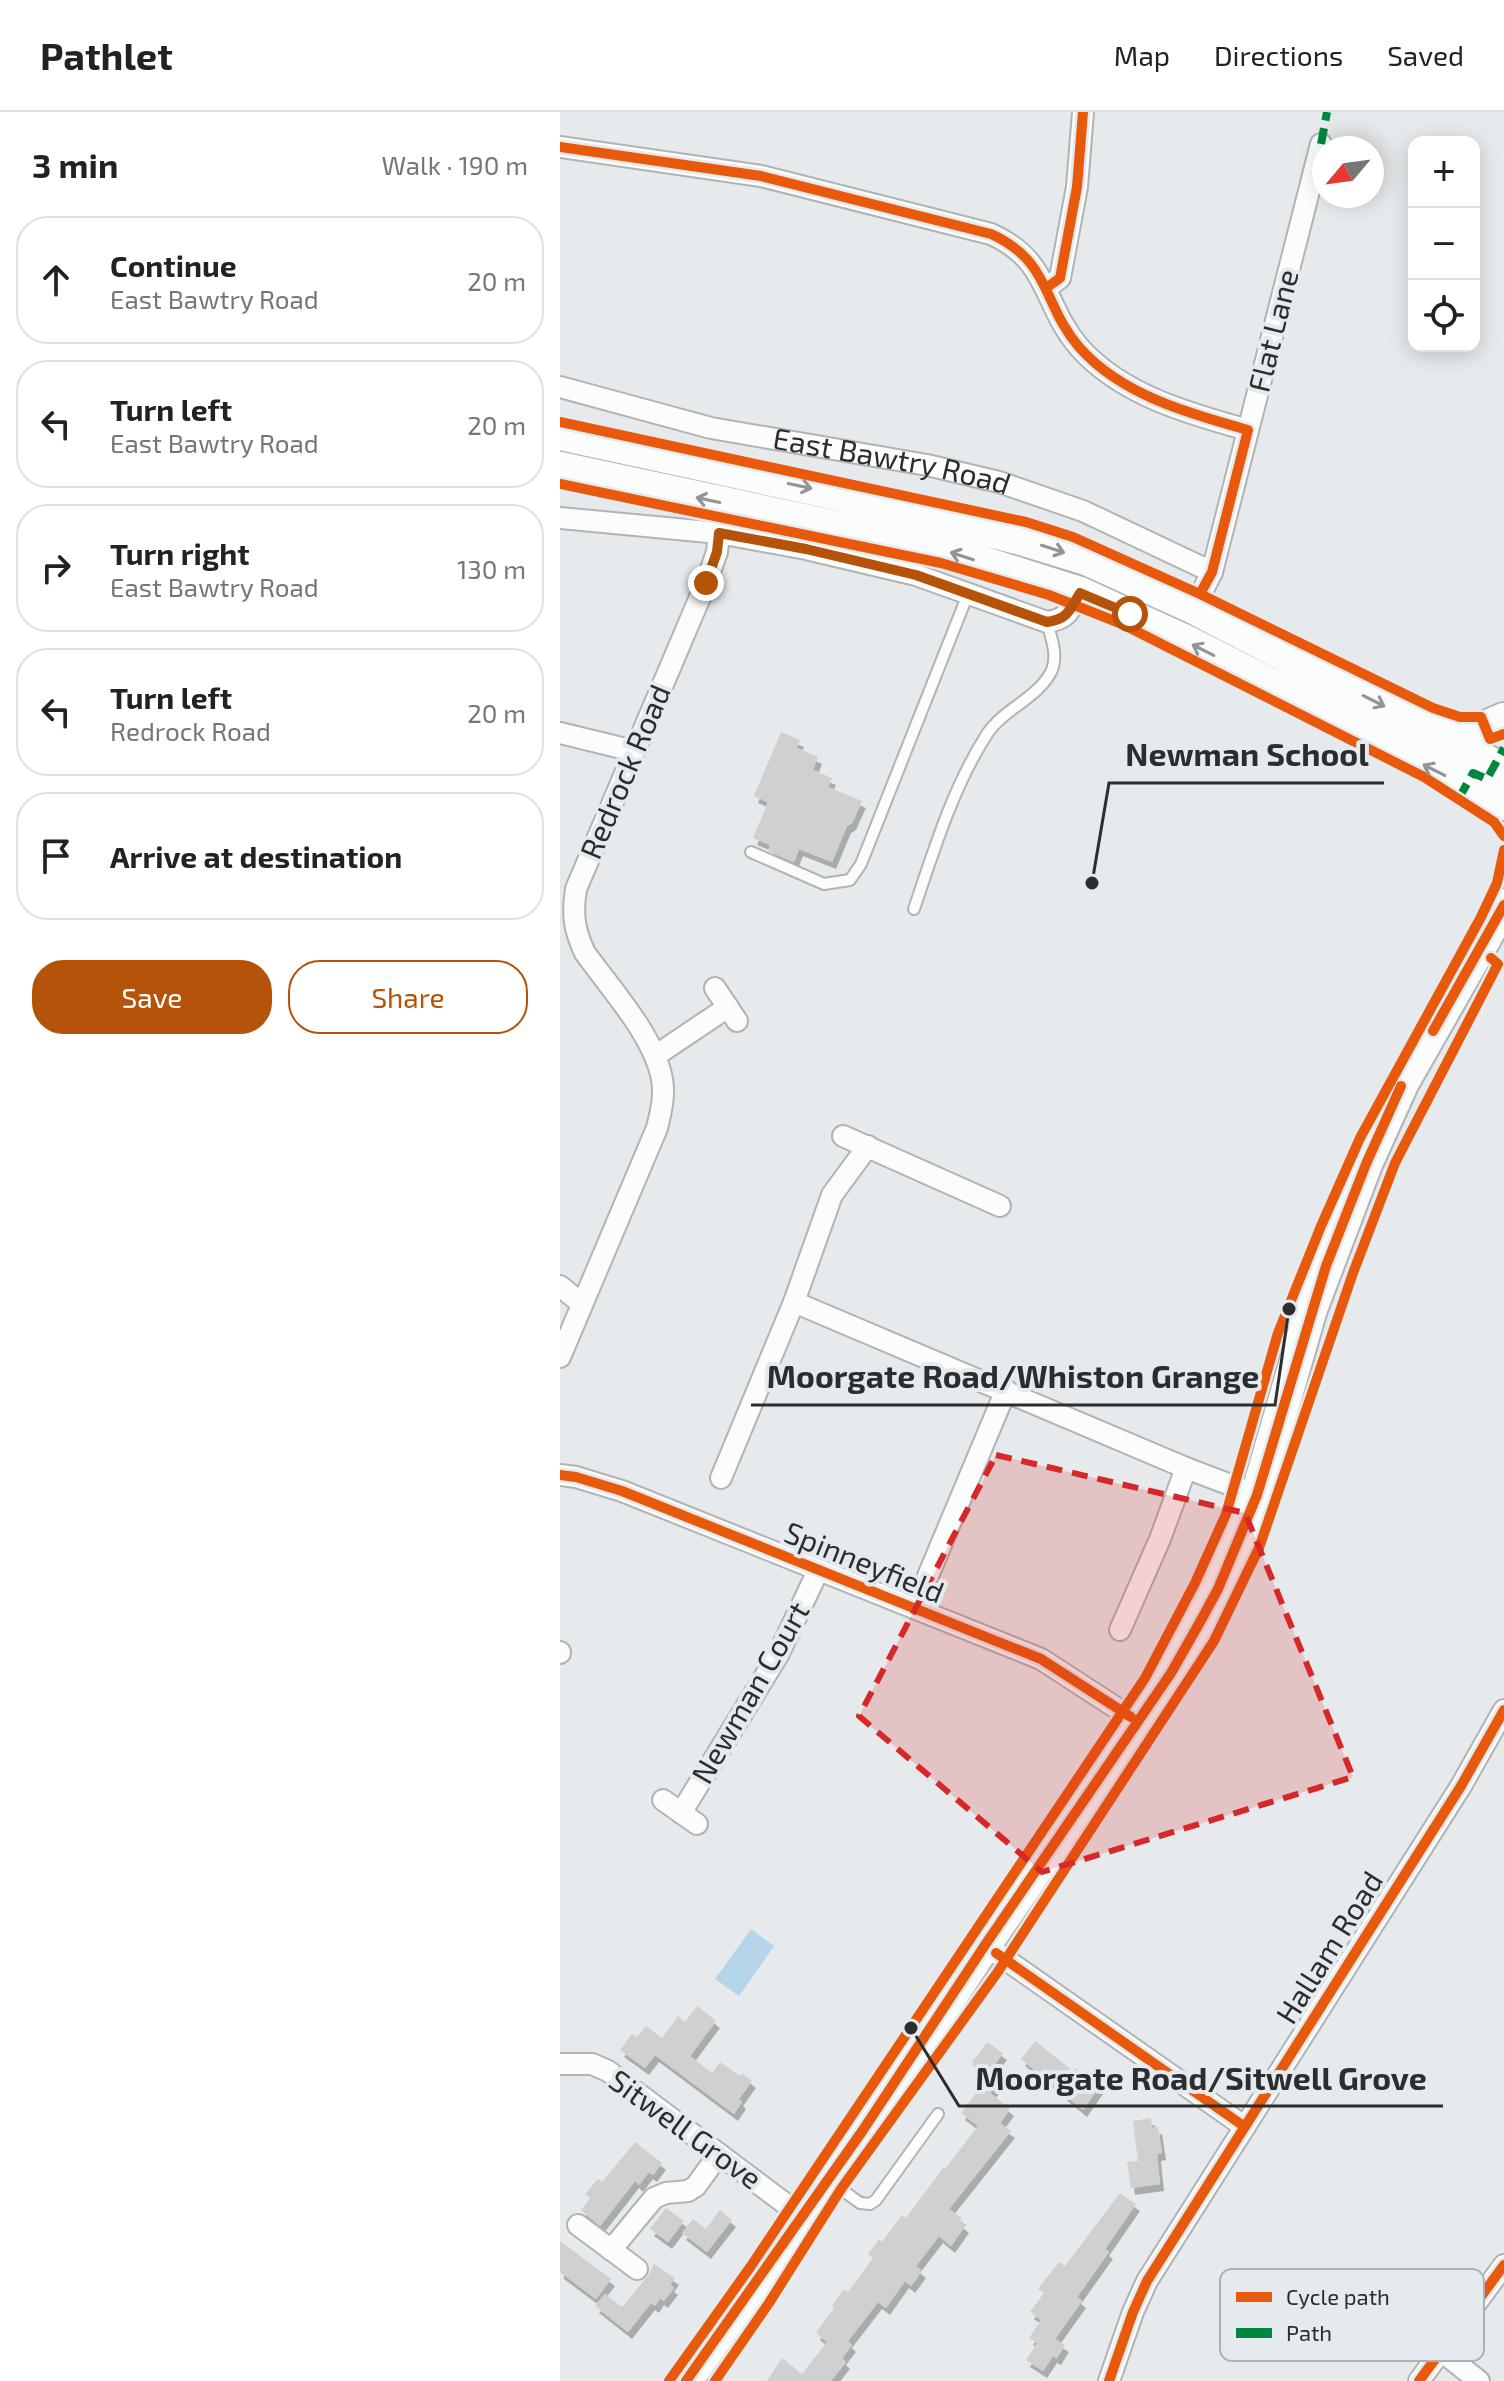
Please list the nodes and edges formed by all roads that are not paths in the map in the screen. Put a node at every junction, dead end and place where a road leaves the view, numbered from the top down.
1 (1083, 112) edge
2 (560, 147) edge
3 (1312, 179) edge
4 (1046, 288) junction
5 (560, 387) edge
6 (1248, 430) junction
7 (560, 434) edge
8 (560, 468) edge
9 (560, 518) edge
10 (719, 533) junction
11 (1212, 572) junction
12 (1080, 593) junction
13 (968, 594) junction
14 (1194, 608) junction
15 (1047, 622) junction
16 (1504, 719) edge
17 (560, 733) edge
18 (1437, 733) junction
19 (634, 751) junction
20 (1504, 770) edge
21 (1504, 804) edge
22 (751, 852) dead end
23 (1504, 905) edge
24 (914, 909) dead end
25 (566, 920) edge
26 (715, 988) dead end
27 (655, 1056) junction
28 (843, 1136) dead end
29 (868, 1146) junction
30 (1000, 1206) dead end
31 (560, 1286) edge
32 (794, 1302) junction
33 (582, 1304) junction
34 (560, 1357) edge
35 (1006, 1390) junction
36 (1186, 1468) junction
37 (560, 1475) edge
38 (721, 1478) dead end
39 (1257, 1495) junction
40 (818, 1571) junction
41 (928, 1576) dead end
42 (1120, 1630) dead end
43 (1504, 1710) edge
44 (1138, 1722) junction
45 (663, 1800) dead end
46 (985, 1945) junction
47 (560, 2064) edge
48 (938, 2114) dead end
49 (1245, 2127) junction
50 (719, 2154) junction
51 (829, 2180) junction
52 (803, 2217) junction
53 (578, 2225) dead end
54 (611, 2250) junction
55 (1504, 2265) edge
56 (637, 2269) dead end
57 (1484, 2292) edge
58 (1434, 2361) edge
59 (1454, 2361) edge
60 (686, 2381) edge
61 (1109, 2381) edge
62 (1419, 2381) edge
63 (1479, 2381) edge

1 - 4 street
2 - 4 street
3 - 6 street, Flat Lane
4 - 6 street
5 - 11 street, East Bawtry Road
6 - 11 street, Flat Lane
7 -> 14 main road, East Bawtry Road
12 -> 8 main road
9 - 10 street
10 - 13 street
10 - 19 street, Redrock Road
11 - 14 street, Flat Lane
12 - 15 street
21 -> 12 main road
13 - 15 street
13 - 22 lane
14 -> 18 main road, East Bawtry Road
15 - 24 lane
16 - 18 main road
17 - 19 street
18 - 20 main road, East Bawtry Road
19 - 25 street, Redrock Road
23 - 39 main road
25 - 27 street, Redrock Road
26 - 27 street
27 - 33 street, Redrock Road
28 - 29 street
29 - 30 street
29 - 32 street
31 - 33 street
32 - 35 street
32 - 38 street
33 - 34 street, Redrock Road
35 - 36 street
35 - 41 street
36 - 39 street
36 - 42 street
37 - 40 street, Spinneyfield
39 - 44 main road
40 - 44 street, Spinneyfield
40 - 45 street, Newman Court
43 - 49 street, Hallam Road
44 - 46 main road
46 - 49 street
46 - 51 main road
47 - 50 street, Sitwell Grove
48 - 51 lane
49 - 61 street, Hallam Road
50 - 52 street, Sitwell Grove
50 - 54 street
51 - 52 main road
52 - 60 main road
53 - 54 street
54 - 56 street
55 - 57 street
58 - 62 street
59 - 63 street

